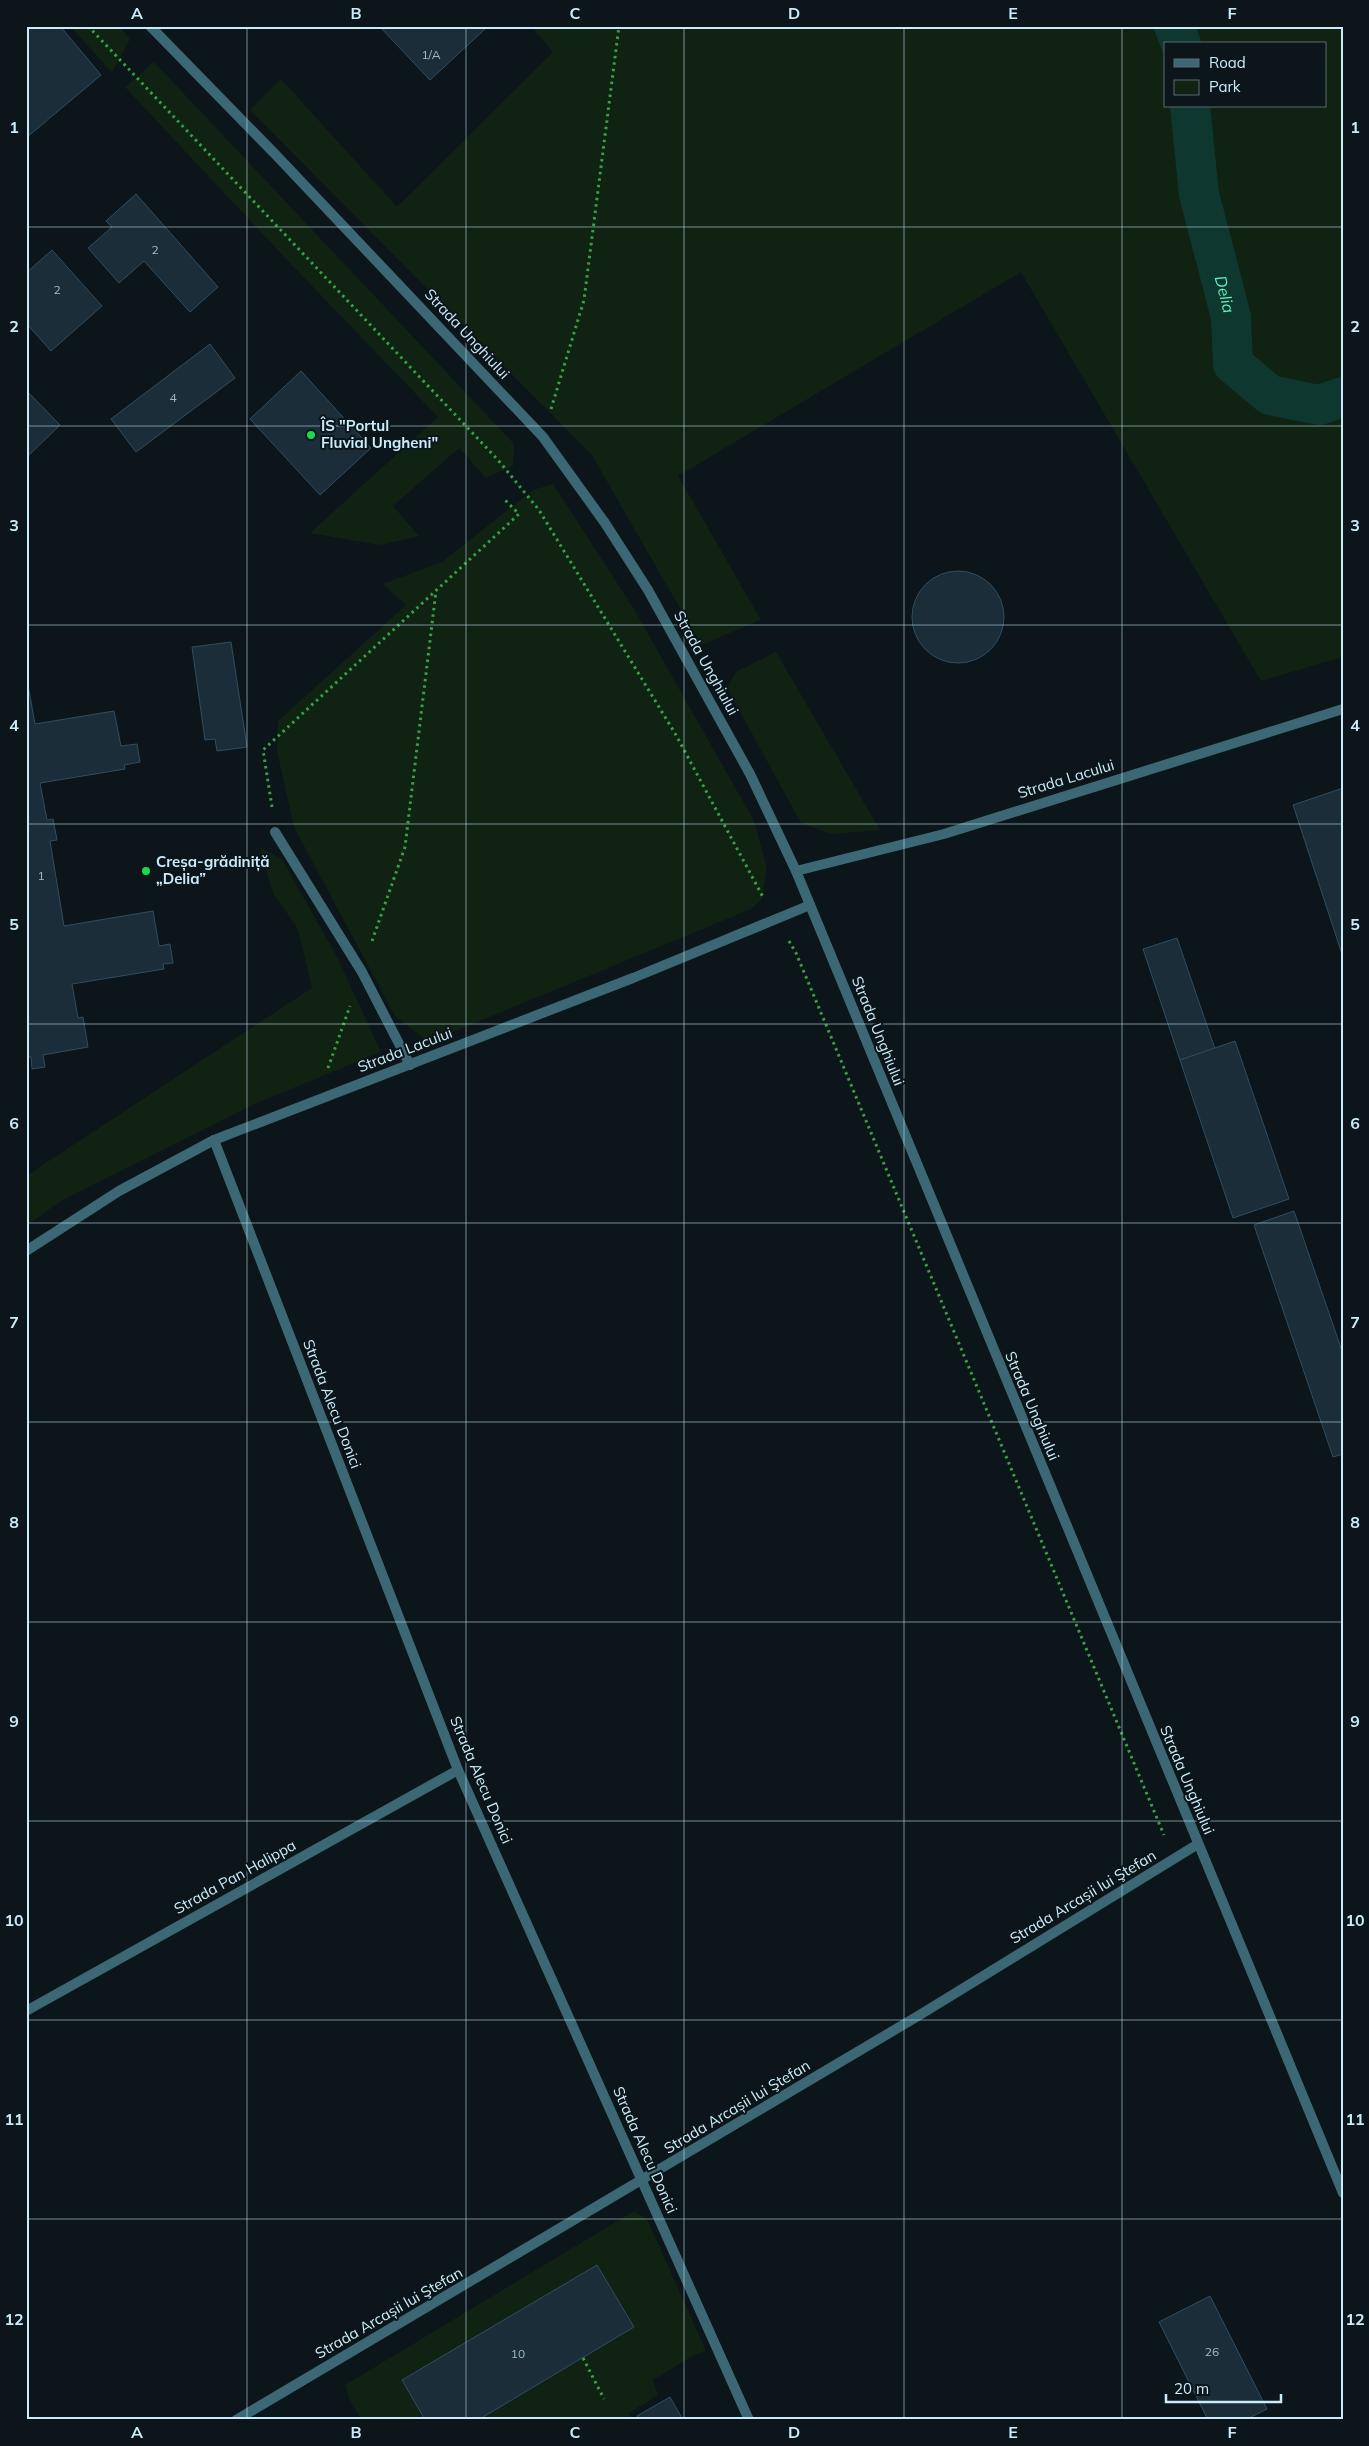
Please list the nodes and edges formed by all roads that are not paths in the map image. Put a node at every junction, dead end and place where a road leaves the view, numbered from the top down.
1 (150, 26) edge
2 (1343, 709) edge
3 (275, 832) road end
4 (796, 871) junction
5 (810, 905) junction
6 (410, 1065) junction
7 (214, 1140) junction
8 (26, 1251) edge
9 (458, 1770) junction
10 (1198, 1844) junction
11 (26, 2011) edge
12 (641, 2181) junction
13 (1343, 2193) edge
14 (236, 2420) edge
15 (749, 2420) edge

1 - 4 street, Strada Unghiului
2 - 4 street, Strada Lacului
3 - 6 street
4 - 5 street, Strada Unghiului
5 - 6 street, Strada Lacului
5 - 10 street, Strada Unghiului
6 - 7 street, Strada Lacului
7 - 8 street, Strada Lacului
7 - 9 street, Strada Alecu Donici
9 - 11 street, Strada Pan Halippa
9 - 12 street, Strada Alecu Donici
10 - 12 street, Strada Arcașii lui Ştefan
10 - 13 street, Strada Unghiului
12 - 14 street, Strada Arcașii lui Ştefan
12 - 15 street, Strada Alecu Donici

